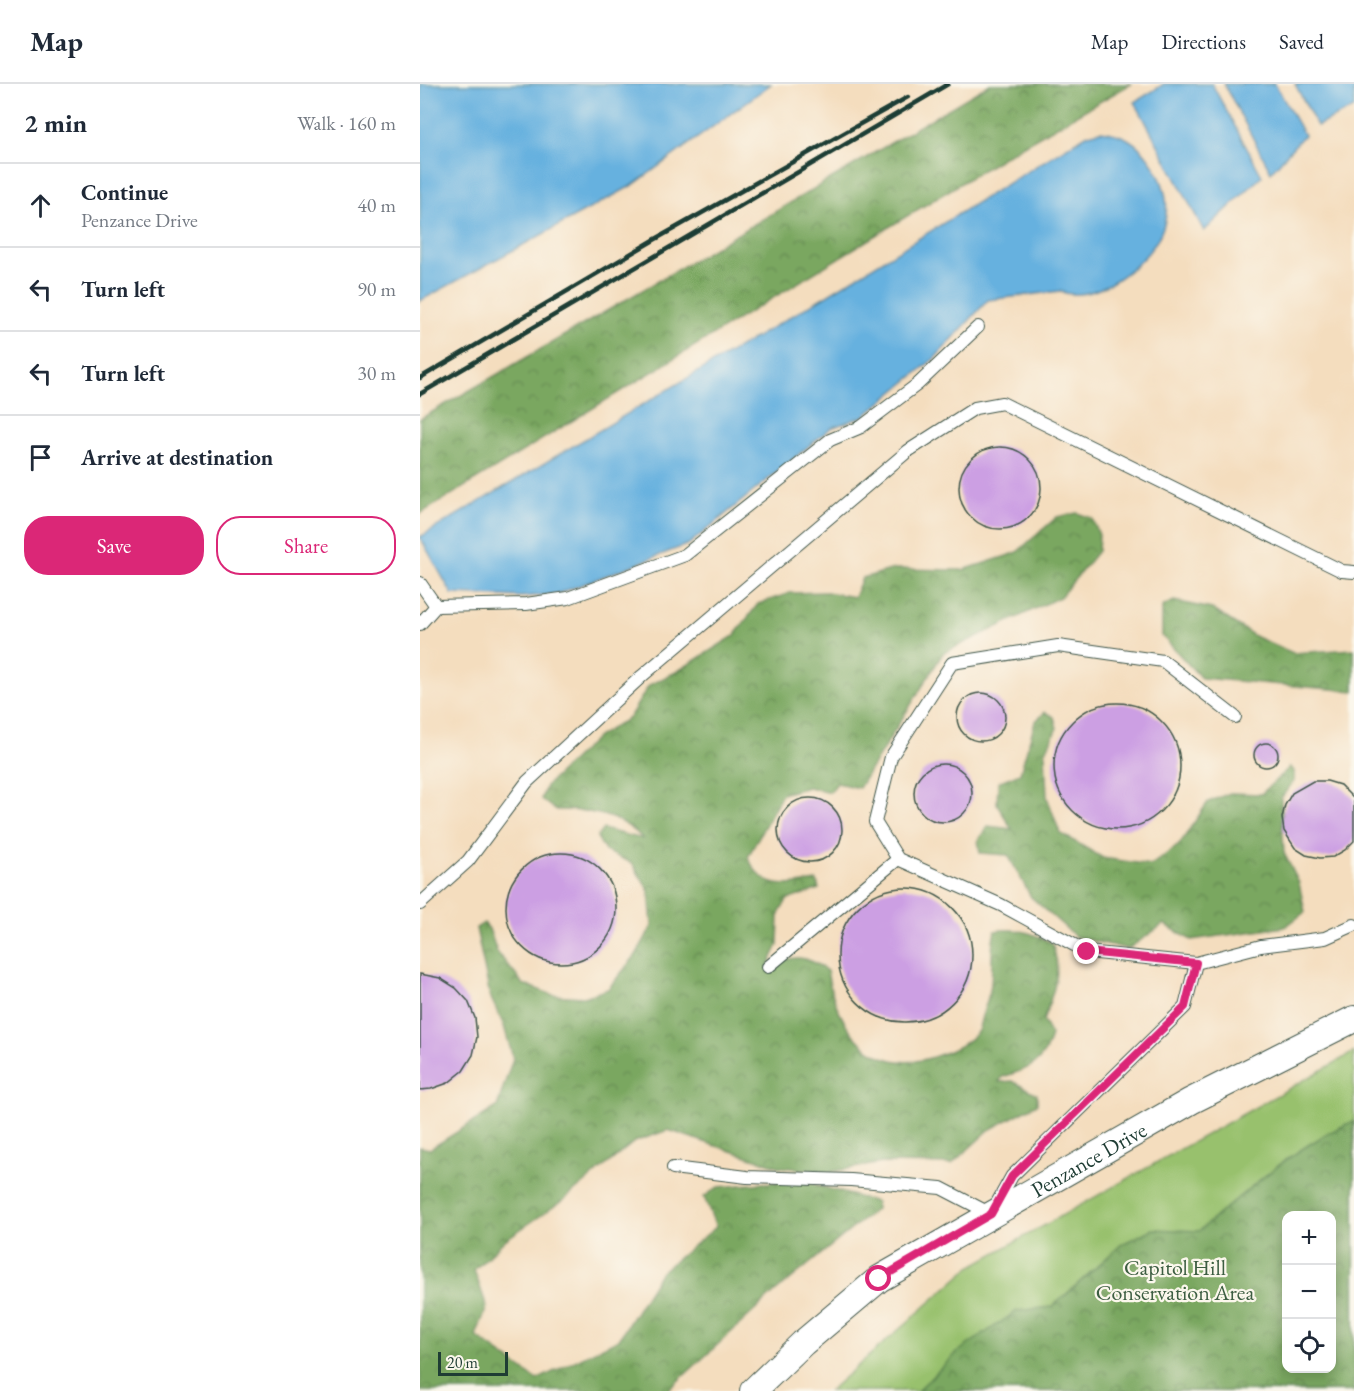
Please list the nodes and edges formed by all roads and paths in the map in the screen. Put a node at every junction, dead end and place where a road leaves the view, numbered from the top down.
1 (978, 327) dead end
2 (1354, 572) edge
3 (420, 583) edge
4 (436, 606) junction
5 (420, 624) edge
6 (1235, 717) dead end
7 (898, 859) junction
8 (420, 904) edge
9 (1354, 925) edge
10 (1196, 963) junction
11 (768, 967) dead end
12 (1354, 1019) edge
13 (673, 1168) dead end
14 (991, 1214) junction
15 (753, 1391) edge

1 - 4 lane
2 - 8 lane
3 - 4 lane
4 - 5 lane
6 - 7 lane
7 - 10 lane
7 - 11 lane
9 - 10 lane
10 - 14 lane
12 - 14 street, Penzance Drive
13 - 14 lane
14 - 15 street, Penzance Drive

